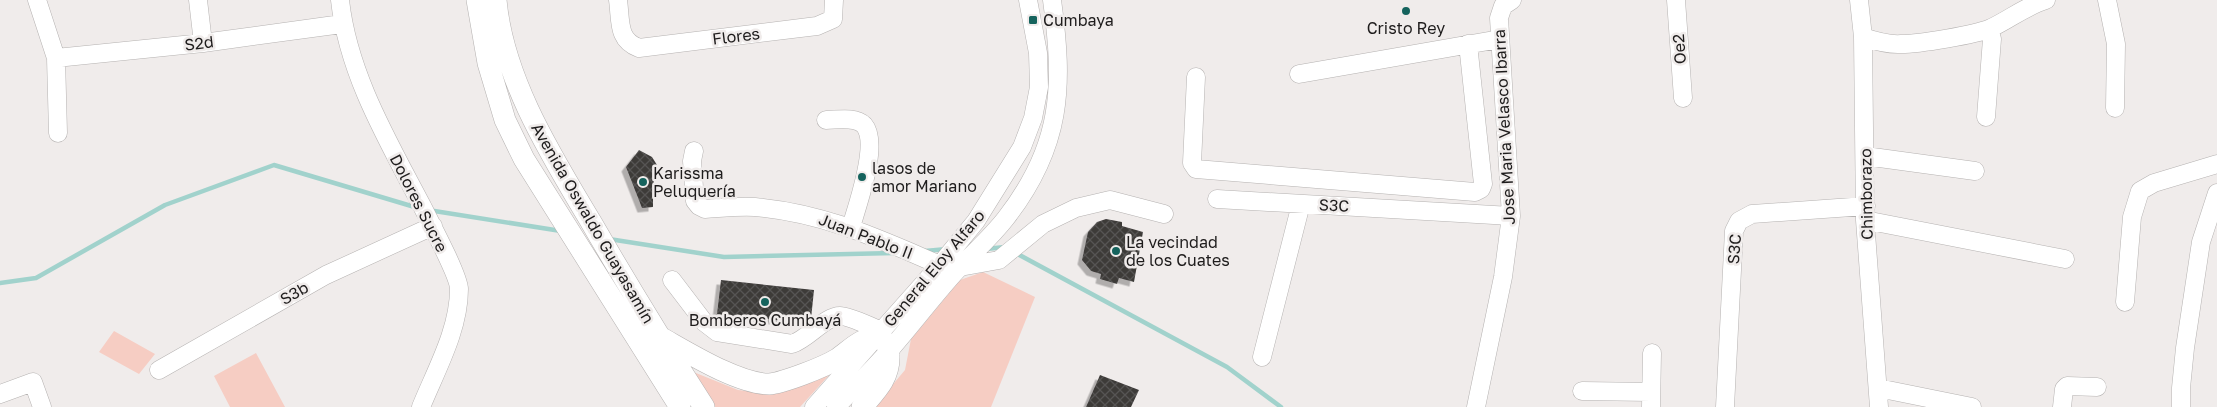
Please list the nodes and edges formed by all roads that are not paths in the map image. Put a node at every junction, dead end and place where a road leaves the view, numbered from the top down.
1 (37, 0) edge
2 (198, 0) edge
3 (340, 0) edge
4 (467, 0) edge
5 (496, 0) edge
6 (618, 0) edge
7 (834, 0) edge
8 (1028, 0) edge
9 (1052, 0) edge
10 (1512, 0) edge
11 (1676, 0) edge
12 (1859, 0) edge
13 (2046, 0) edge
14 (2107, 0) edge
15 (478, 9) edge
16 (342, 24) junction
17 (1989, 29) junction
18 (1863, 37) junction
19 (1500, 39) junction
20 (203, 43) junction
21 (1468, 44) junction
22 (56, 58) junction
23 (1298, 74) dead end
24 (1196, 77) dead end
25 (1683, 98) dead end
26 (2115, 108) dead end
27 (1986, 117) dead end
28 (826, 120) dead end
29 (58, 133) dead end
30 (694, 151) dead end
31 (1865, 156) junction
32 (2217, 164) edge
33 (1975, 171) dead end
34 (2217, 194) edge
35 (1217, 199) dead end
36 (1301, 204) junction
37 (1866, 213) junction
38 (1164, 214) dead end
39 (1511, 216) junction
40 (433, 226) junction
41 (851, 227) junction
42 (2065, 259) dead end
43 (940, 265) junction
44 (960, 267) junction
45 (672, 280) dead end
46 (2125, 302) dead end
47 (660, 337) junction
48 (882, 340) junction
49 (1652, 353) dead end
50 (1262, 357) dead end
51 (655, 368) junction
52 (159, 370) dead end
53 (2097, 387) dead end
54 (1878, 388) junction
55 (1582, 391) dead end
56 (0, 394) edge
57 (1651, 399) edge
58 (42, 407) edge
59 (421, 407) edge
60 (668, 407) edge
61 (680, 407) edge
62 (704, 407) edge
63 (814, 407) edge
64 (836, 407) edge
65 (862, 407) edge
66 (1476, 407) edge
67 (1726, 407) edge
68 (1880, 407) edge
69 (1972, 407) edge
70 (2062, 407) edge
71 (2181, 407) edge

1 - 22 street
2 - 20 street
3 - 16 street, Dolores Sucre
4 - 15 main road
5 - 47 main road, Avenida Oswaldo Guayasamín
6 - 7 street, Flores
8 - 43 street, General Eloy Alfaro
9 - 44 street
10 - 19 street, Jose Maria Velasco Ibarra
11 - 25 street, Oe2
12 - 18 street, Chimborazo
13 - 17 street
14 - 26 street
15 - 51 main road, Avenida Oswaldo Guayasamín
16 - 20 street, S2d
16 - 40 street, Dolores Sucre
17 - 18 street
17 - 27 street
18 - 31 street, Chimborazo
19 - 21 street
19 - 39 street, Jose Maria Velasco Ibarra
20 - 22 street, S2d
21 - 23 street
21 - 24 street
22 - 29 street
28 - 41 street
30 - 41 street, Juan Pablo II
31 - 33 street
31 - 37 street, Chimborazo
32 - 46 street
34 - 71 street
35 - 36 street, S3C
36 - 39 street, S3C
36 - 50 street
37 - 42 street, S3C
37 - 54 street, Chimborazo
37 - 67 street, S3C
38 - 44 street
39 - 66 street, Jose Maria Velasco Ibarra
40 - 52 street, S3b
40 - 59 street, Dolores Sucre
41 - 43 street, Juan Pablo II
43 - 48 street, General Eloy Alfaro
44 - 48 street
45 - 48 street
47 - 48 main road
47 - 62 main road, Avenida Oswaldo Guayasamín
48 - 63 street
48 - 64 street
48 - 65 main road
49 - 57 street
51 - 60 main road
51 - 61 main road, Avenida Oswaldo Guayasamín
53 - 70 street
54 - 68 street, Chimborazo
54 - 69 street
55 - 57 street
56 - 58 street

